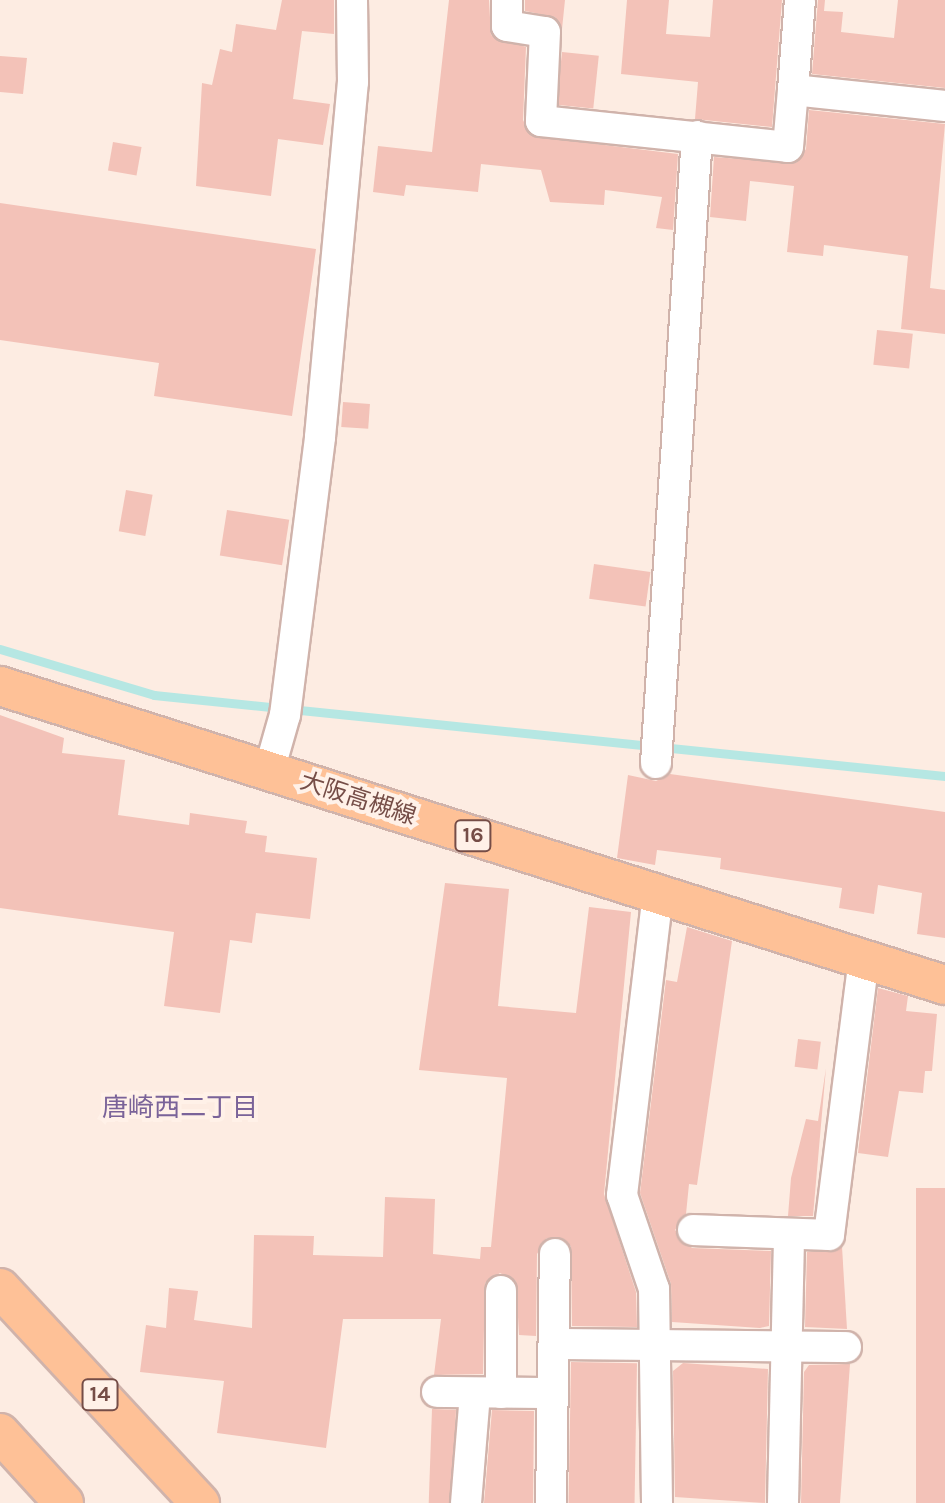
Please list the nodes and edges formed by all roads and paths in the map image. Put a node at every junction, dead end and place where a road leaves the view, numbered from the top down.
1 (352, 0) edge
2 (507, 0) edge
3 (800, 0) edge
4 (793, 90) junction
5 (945, 106) edge
6 (697, 136) junction
7 (0, 686) edge
8 (656, 763) dead end
9 (269, 771) junction
10 (658, 894) junction
11 (864, 959) junction
12 (945, 985) edge
13 (693, 1230) dead end
14 (789, 1234) junction
15 (555, 1254) dead end
16 (0, 1288) edge
17 (501, 1291) dead end
18 (554, 1344) junction
19 (658, 1344) junction
20 (787, 1345) junction
21 (846, 1347) dead end
22 (437, 1392) dead end
23 (488, 1393) junction
24 (553, 1393) junction
25 (0, 1433) edge
26 (61, 1500) edge
27 (200, 1503) edge
28 (466, 1503) edge
29 (551, 1503) edge
30 (657, 1503) edge
31 (783, 1503) edge

1 - 9 street
2 - 6 street
3 - 4 street
4 - 5 street
4 - 6 street
6 - 8 street
7 - 9 main road, 大阪高槻線 / 16
9 - 10 main road, 大阪高槻線 / 16
10 - 11 main road, 大阪高槻線 / 16
10 - 19 street
11 - 12 main road, 大阪高槻線 / 16
11 - 14 street
13 - 14 street
14 - 20 street
15 - 18 street
16 - 27 main road, 14
17 - 23 street
18 - 19 street
18 - 24 street
19 - 20 street
19 - 30 street
20 - 21 street
20 - 31 street
22 - 23 street
23 - 24 street
23 - 28 street
24 - 29 street
25 - 26 main road

